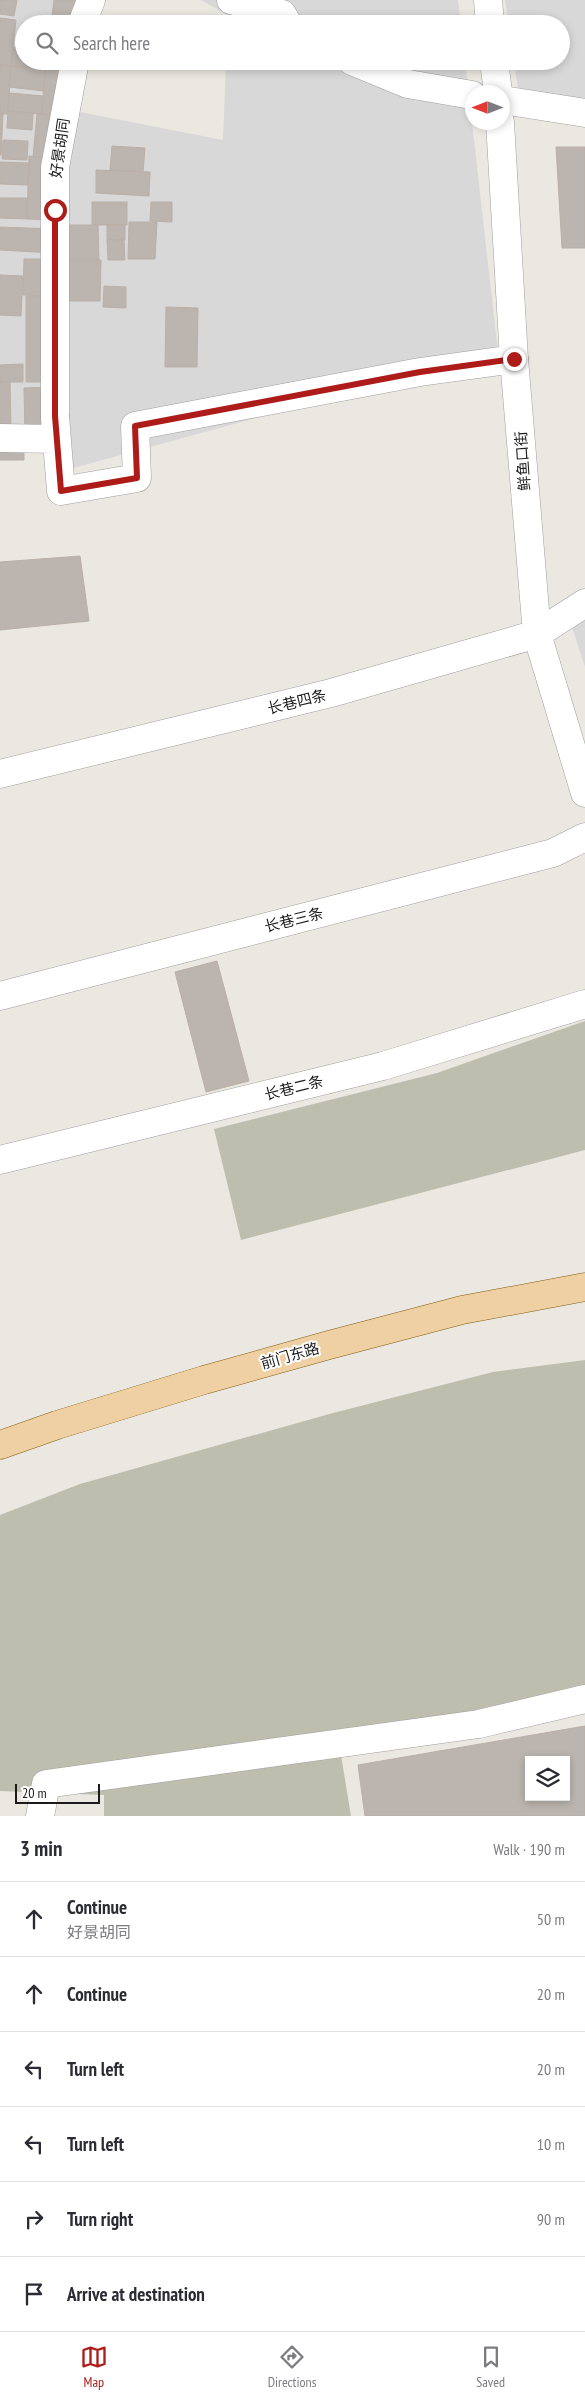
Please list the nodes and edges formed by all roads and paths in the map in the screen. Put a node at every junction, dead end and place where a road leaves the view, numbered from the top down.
1 (91, 0) edge
2 (231, 0) edge
3 (488, 0) edge
4 (85, 15) edge
5 (283, 15) edge
6 (489, 15) edge
7 (73, 70) edge
8 (374, 70) edge
9 (495, 70) edge
10 (497, 85) edge
11 (465, 94) edge
12 (510, 101) edge
13 (585, 113) edge
14 (500, 130) edge
15 (514, 359) junction
16 (55, 416) junction
17 (0, 438) edge
18 (585, 603) edge
19 (536, 634) junction
20 (0, 774) edge
21 (585, 793) edge
22 (585, 837) edge
23 (0, 996) edge
24 (585, 1004) edge
25 (0, 1160) edge
26 (585, 1287) edge
27 (0, 1445) edge
28 (585, 1699) edge
29 (40, 1816) edge

1 - 4 street
2 - 5 street
3 - 6 street
7 - 16 street, 好景胡同
8 - 11 street
9 - 10 street
12 - 13 street
14 - 15 street, 鲜鱼口街
15 - 16 street
15 - 19 street, 鲜鱼口街
16 - 17 street
18 - 19 street, 长巷四条
19 - 20 street, 长巷四条
19 - 21 street, 鲜鱼口街
22 - 23 street, 长巷三条
24 - 25 street, 长巷二条
26 - 27 main road, 前门东路
28 - 29 street

